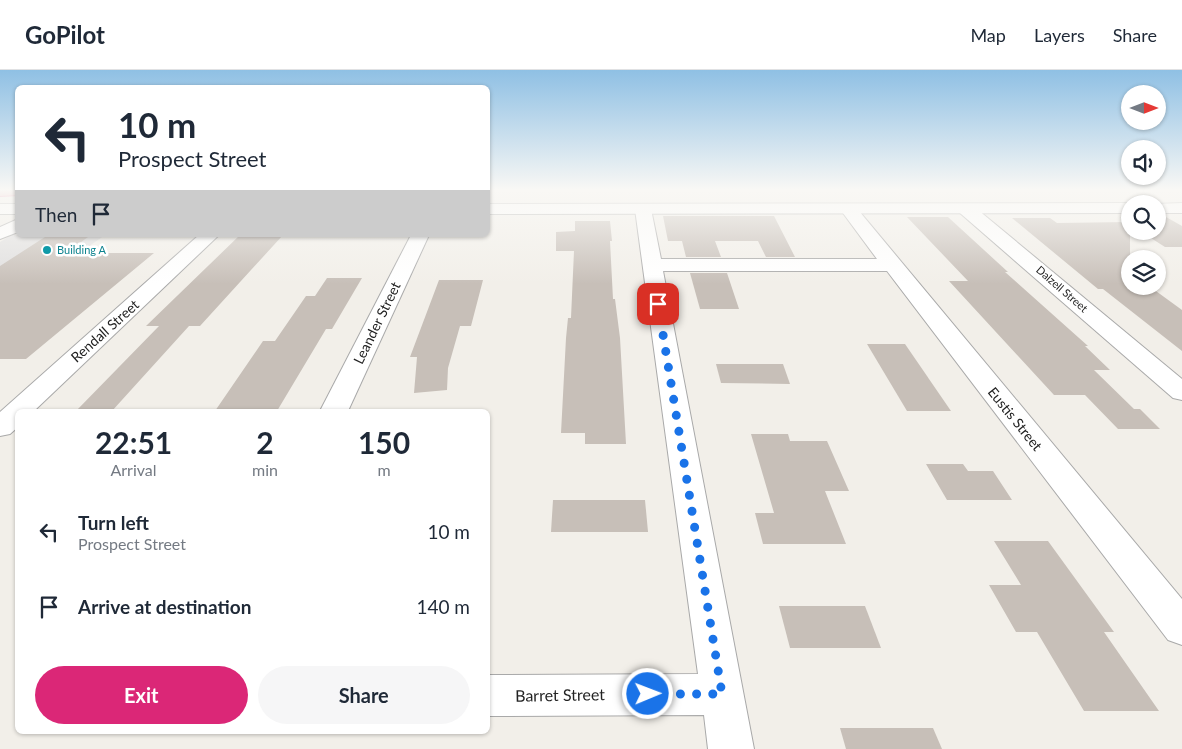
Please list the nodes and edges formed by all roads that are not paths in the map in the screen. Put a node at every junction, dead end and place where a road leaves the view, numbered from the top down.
1 (644, 221) edge
2 (857, 221) edge
3 (980, 221) edge
4 (15, 226) edge
5 (0, 234) edge
6 (208, 237) edge
7 (419, 237) edge
8 (652, 265) junction
9 (892, 265) junction
10 (1181, 390) edge
11 (20, 409) edge
12 (335, 409) edge
13 (15, 413) edge
14 (0, 427) edge
15 (1182, 628) edge
16 (722, 694) junction
17 (490, 696) edge
18 (732, 749) edge

1 - 8 street
2 - 9 street, Eustis Street
3 - 10 street, Dalzell Street
4 - 5 street
6 - 11 street, Rendall Street
7 - 12 street, Leander Street
8 - 9 street
8 - 16 street
9 - 15 street, Eustis Street
13 - 14 street, Rendall Street
16 - 17 street, Barret Street
16 - 18 street

